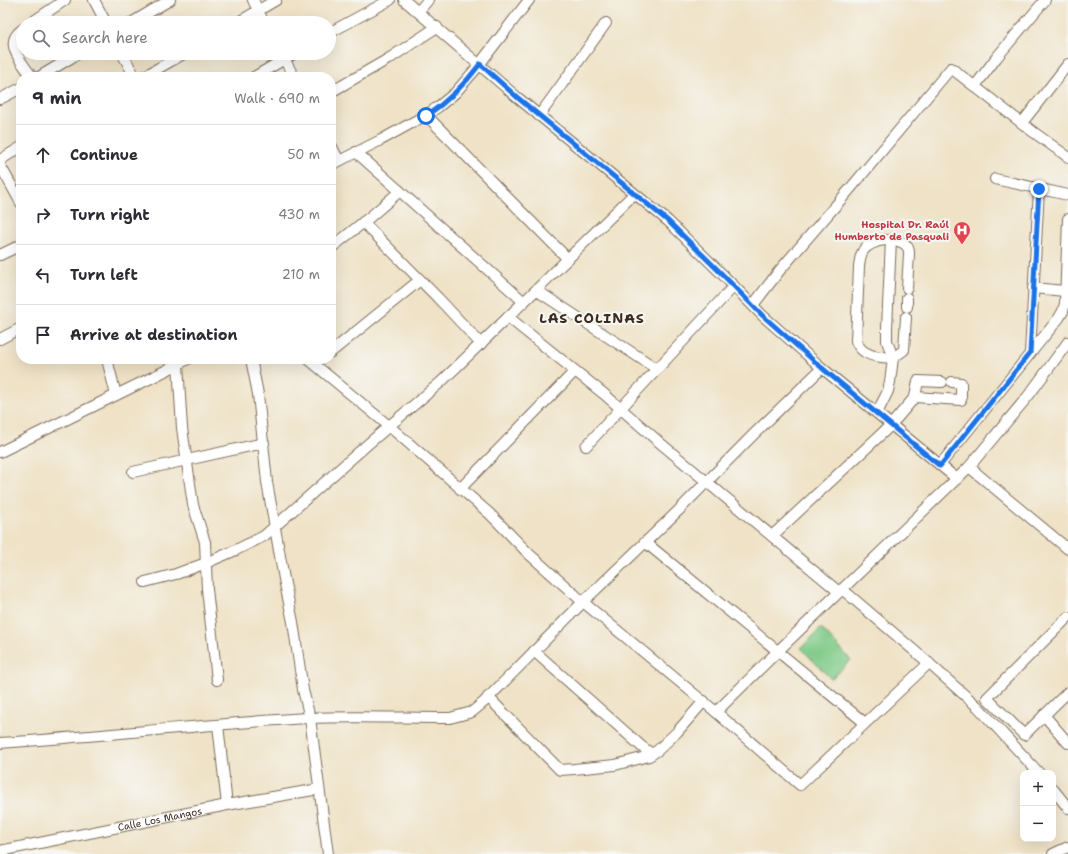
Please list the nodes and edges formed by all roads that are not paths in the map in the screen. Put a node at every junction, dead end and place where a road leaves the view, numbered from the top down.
1 (65, 0) edge
2 (94, 0) edge
3 (170, 0) edge
4 (252, 0) edge
5 (276, 0) edge
6 (390, 0) edge
7 (404, 0) edge
8 (428, 0) edge
9 (529, 0) edge
10 (1045, 0) edge
11 (258, 11) junction
12 (418, 12) junction
13 (41, 16) edge
14 (102, 16) edge
15 (143, 16) edge
16 (249, 16) edge
17 (260, 16) edge
18 (606, 23) dead end
19 (437, 27) junction
20 (336, 29) edge
21 (16, 36) edge
22 (16, 54) edge
23 (20, 60) edge
24 (68, 60) edge
25 (126, 60) edge
26 (173, 60) edge
27 (277, 60) edge
28 (284, 60) edge
29 (480, 64) junction
30 (1068, 64) edge
31 (28, 72) edge
32 (48, 72) edge
33 (132, 72) edge
34 (152, 72) edge
35 (261, 72) edge
36 (291, 72) edge
37 (975, 86) junction
38 (336, 89) edge
39 (16, 91) edge
40 (0, 99) edge
41 (426, 116) junction
42 (539, 116) junction
43 (1022, 123) junction
44 (16, 150) edge
45 (356, 152) junction
46 (1066, 153) edge
47 (0, 160) edge
48 (336, 162) edge
49 (1, 170) edge
50 (995, 179) dead end
51 (1039, 189) junction
52 (400, 191) junction
53 (634, 194) junction
54 (16, 195) edge
55 (1068, 195) edge
56 (1068, 219) edge
57 (363, 222) junction
58 (891, 240) junction
59 (336, 244) edge
60 (16, 247) edge
61 (0, 255) edge
62 (568, 259) junction
63 (420, 280) junction
64 (734, 286) junction
65 (907, 288) dead end
66 (1033, 288) junction
67 (536, 290) junction
68 (1065, 291) junction
69 (524, 302) junction
70 (753, 305) junction
71 (906, 308) dead end
72 (508, 317) junction
73 (16, 331) edge
74 (0, 339) edge
75 (1068, 342) edge
76 (481, 344) junction
77 (336, 348) edge
78 (1030, 353) junction
79 (893, 358) junction
80 (108, 364) edge
81 (179, 364) edge
82 (185, 364) edge
83 (252, 364) edge
84 (318, 364) edge
85 (822, 368) junction
86 (657, 369) junction
87 (575, 371) junction
88 (116, 395) junction
89 (915, 397) junction
90 (620, 408) junction
91 (877, 413) junction
92 (891, 425) junction
93 (389, 426) junction
94 (264, 443) junction
95 (586, 446) dead end
96 (0, 452) edge
97 (187, 461) junction
98 (940, 466) junction
99 (969, 467) junction
100 (133, 472) dead end
101 (957, 479) junction
102 (707, 482) junction
103 (460, 488) junction
104 (275, 527) junction
105 (772, 536) junction
106 (645, 542) junction
107 (1068, 549) edge
108 (206, 563) junction
109 (145, 582) dead end
110 (841, 590) junction
111 (583, 602) junction
112 (1068, 617) edge
113 (778, 650) junction
114 (534, 651) junction
115 (929, 663) junction
116 (217, 680) dead end
117 (1068, 692) edge
118 (488, 697) junction
119 (704, 701) junction
120 (716, 712) junction
121 (1044, 715) junction
122 (310, 718) junction
123 (866, 723) junction
124 (218, 725) junction
125 (0, 743) edge
126 (1068, 743) edge
127 (652, 754) junction
128 (1036, 770) edge
129 (319, 788) junction
130 (1056, 793) edge
131 (227, 805) junction
132 (1068, 808) edge
133 (1068, 847) edge
134 (0, 851) edge
135 (328, 854) edge
136 (1053, 854) edge

1 - 13 street
2 - 14 street
3 - 15 street
4 - 11 street
5 - 11 street
6 - 20 street
7 - 12 street
8 - 12 street
9 - 29 street
10 - 37 street
11 - 16 street
11 - 17 street
12 - 19 street
18 - 42 street
19 - 29 street
19 - 38 street
21 - 22 street
23 - 31 street
24 - 32 street
25 - 33 street
26 - 34 street
27 - 35 street
28 - 36 street
29 - 41 street
29 - 42 street
30 - 43 street
37 - 43 street
37 - 70 street
39 - 40 street
41 - 45 street
41 - 62 street
42 - 53 street
43 - 46 street
44 - 47 street
45 - 48 street
45 - 52 street
49 - 54 street
50 - 51 street
51 - 55 street
51 - 66 street
52 - 57 street
52 - 69 street
53 - 62 street
53 - 64 street
56 - 68 street
57 - 59 street
57 - 63 street
58 - 65 street
58 - 79 street
58 - 79 street
60 - 61 street
62 - 67 street
63 - 76 street
63 - 77 street
64 - 70 street
64 - 86 street
66 - 68 street
66 - 78 street
67 - 69 street
67 - 86 street
68 - 78 street
69 - 72 street
70 - 85 street
71 - 79 street
72 - 76 street
72 - 87 street
73 - 74 street
75 - 99 street
76 - 93 street
78 - 98 street
79 - 91 street
80 - 88 street
81 - 88 street
82 - 97 street
83 - 94 street
84 - 93 street
85 - 91 street
85 - 102 street
86 - 90 street
87 - 90 street
87 - 103 street
88 - 96 street
89 - 89 street
89 - 92 street
90 - 95 street
90 - 102 street
91 - 92 street
92 - 98 street
92 - 105 street
93 - 103 street
93 - 104 street
94 - 97 street
94 - 104 street
97 - 100 street
97 - 108 street
98 - 101 street
99 - 101 street
99 - 107 street
101 - 110 street
102 - 105 street
102 - 106 street
103 - 111 street
104 - 108 street
104 - 122 street
105 - 110 street
106 - 111 street
106 - 113 street
108 - 109 street
108 - 116 street
110 - 113 street
110 - 115 street
111 - 114 street
111 - 119 street
112 - 121 street
113 - 120 street
113 - 123 street
114 - 118 street
114 - 127 street
115 - 123 street
115 - 128 street
117 - 121 street
118 - 122 street
118 - 127 street
119 - 120 street
119 - 127 street
120 - 123 street
121 - 126 street
122 - 124 street
122 - 129 street
124 - 125 street
124 - 131 street
129 - 131 street, Calle Los Mangos
129 - 135 street
130 - 132 street
131 - 134 street, Calle Los Mangos
133 - 136 street

